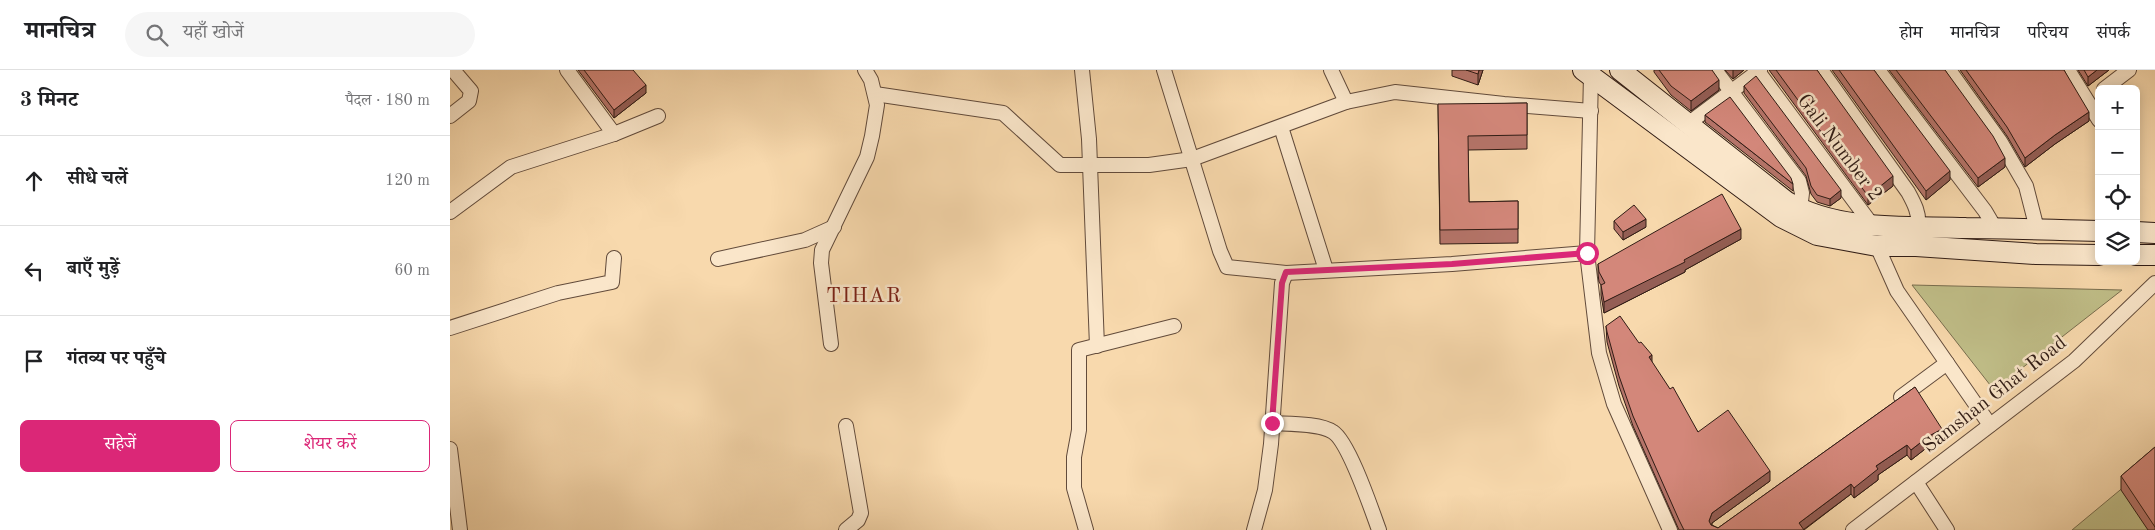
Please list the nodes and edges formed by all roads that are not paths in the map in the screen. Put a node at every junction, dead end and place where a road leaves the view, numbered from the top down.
1 (453, 70) edge
2 (567, 70) edge
3 (865, 70) edge
4 (1082, 70) edge
5 (1164, 70) edge
6 (1331, 70) edge
7 (1620, 70) edge
8 (1715, 70) edge
9 (1821, 70) edge
10 (1878, 70) edge
11 (1949, 70) edge
12 (2068, 70) edge
13 (1758, 71) edge
14 (2122, 72) edge
15 (1587, 73) edge
16 (2108, 85) edge
17 (1731, 92) junction
18 (875, 94) junction
19 (2095, 95) edge
20 (2087, 101) junction
21 (1346, 102) junction
22 (1590, 111) junction
23 (2095, 114) edge
24 (450, 116) edge
25 (658, 116) dead end
26 (1688, 123) junction
27 (1281, 127) junction
28 (614, 134) junction
29 (1192, 159) junction
30 (1090, 165) junction
31 (1800, 210) junction
32 (450, 212) edge
33 (1872, 225) junction
34 (834, 227) junction
35 (1918, 227) junction
36 (1995, 228) junction
37 (2038, 230) junction
38 (2095, 231) edge
39 (2140, 232) edge
40 (2155, 233) edge
41 (1877, 246) junction
42 (1587, 253) junction
43 (2095, 255) edge
44 (2140, 255) edge
45 (2155, 255) edge
46 (614, 258) dead end
47 (718, 259) dead end
48 (1606, 260) edge
49 (1326, 270) junction
50 (1588, 270) junction
51 (1286, 272) junction
52 (2155, 283) edge
53 (1174, 326) dead end
54 (450, 328) edge
55 (831, 344) dead end
56 (1097, 346) junction
57 (1947, 364) junction
58 (1891, 405) edge
59 (1272, 423) junction
60 (1990, 425) junction
61 (846, 426) dead end
62 (450, 449) edge
63 (1916, 482) junction
64 (460, 530) edge
65 (846, 530) edge
66 (1086, 530) edge
67 (1254, 530) edge
68 (1379, 530) edge
69 (1670, 530) edge
70 (1853, 530) edge
71 (1947, 530) edge

1 - 24 street
2 - 28 street
3 - 18 street
4 - 30 street
5 - 29 street
6 - 21 street
7 - 26 street
8 - 17 street
9 - 35 street
10 - 36 street
11 - 37 street
12 - 20 street
13 - 17 street
13 - 33 street, Gali Number 2
14 - 16 street
15 - 22 street
15 - 41 street
17 - 26 street
17 - 31 street
18 - 30 street
18 - 34 street
19 - 20 street
20 - 23 street
21 - 22 street
21 - 27 street
22 - 42 street
25 - 28 street
26 - 31 street
27 - 29 street
27 - 49 street
28 - 32 street
29 - 30 street
29 - 51 street
30 - 56 street
31 - 33 street
33 - 35 street
34 - 47 street
34 - 55 street
35 - 36 street
36 - 37 street
37 - 38 street
39 - 40 street
41 - 43 street
41 - 57 street
42 - 49 street
42 - 50 street
44 - 45 street
46 - 54 street
48 - 50 street
49 - 51 street
50 - 69 street
51 - 59 street
52 - 60 street, Samshan Ghat Road
53 - 56 street
56 - 66 street
57 - 58 street
57 - 60 street
59 - 67 street
59 - 68 street
60 - 63 street, Samshan Ghat Road
61 - 65 street
62 - 64 street
63 - 70 street, Samshan Ghat Road
63 - 71 street

